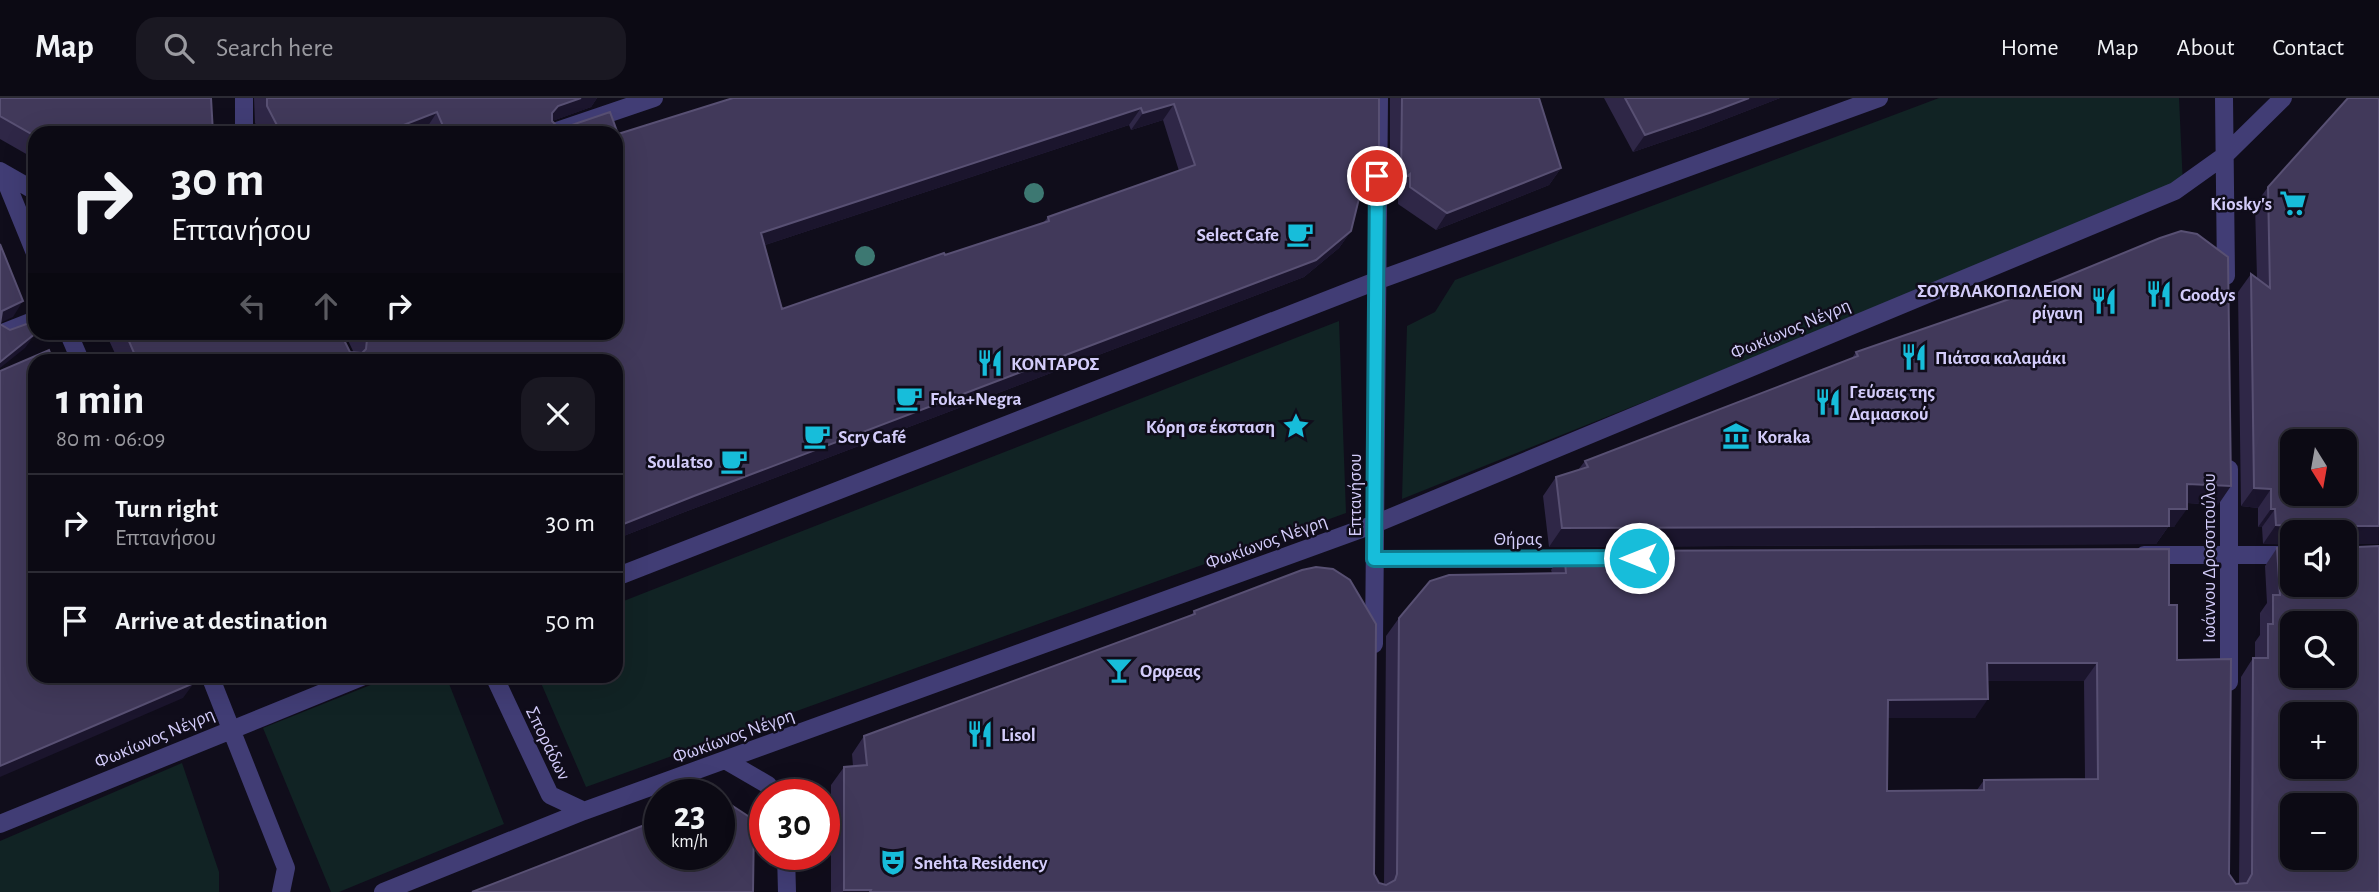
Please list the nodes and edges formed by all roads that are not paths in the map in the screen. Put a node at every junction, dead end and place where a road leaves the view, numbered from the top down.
1 (244, 98) edge
2 (654, 98) edge
3 (1379, 98) edge
4 (1879, 98) edge
5 (2224, 98) edge
6 (2283, 98) edge
7 (244, 126) edge
8 (572, 126) edge
9 (2224, 156) junction
10 (1, 171) edge
11 (28, 187) edge
12 (28, 236) edge
13 (1376, 281) junction
14 (2226, 295) edge
15 (28, 323) edge
16 (0, 334) edge
17 (2228, 448) edge
18 (1375, 524) junction
19 (2127, 555) edge
20 (2230, 555) junction
21 (2280, 555) edge
22 (1602, 558) edge
23 (1374, 559) junction
24 (623, 575) edge
25 (1374, 656) edge
26 (213, 683) edge
27 (346, 683) edge
28 (497, 683) edge
29 (2229, 703) edge
30 (232, 728) junction
31 (725, 760) junction
32 (758, 779) edge
33 (584, 811) junction
34 (0, 824) edge
35 (786, 870) edge
36 (281, 892) edge
37 (383, 892) edge
38 (787, 892) edge

1 - 7 street
2 - 8 street
3 - 13 street, Επτανήσου
4 - 13 street
5 - 9 street
6 - 9 street, Φωκίωνος Νέγρη
9 - 14 street
9 - 18 street, Φωκίωνος Νέγρη
10 - 11 street
10 - 12 street
13 - 18 street, Επτανήσου
13 - 24 street
15 - 16 street
17 - 20 street, Ιωάννου Δροσοπούλου
18 - 23 street, Επτανήσου
18 - 31 street, Φωκίωνος Νέγρη
19 - 20 street
20 - 21 street
20 - 29 street, Ιωάννου Δροσοπούλου
22 - 23 street, Θήρας
23 - 25 street, Επτανήσου
26 - 30 street
27 - 30 street, Φωκίωνος Νέγρη
28 - 33 street, Σποράδων
30 - 34 street, Φωκίωνος Νέγρη
30 - 36 street
31 - 32 street
31 - 33 street, Φωκίωνος Νέγρη
33 - 37 street, Φωκίωνος Νέγρη
35 - 38 street

